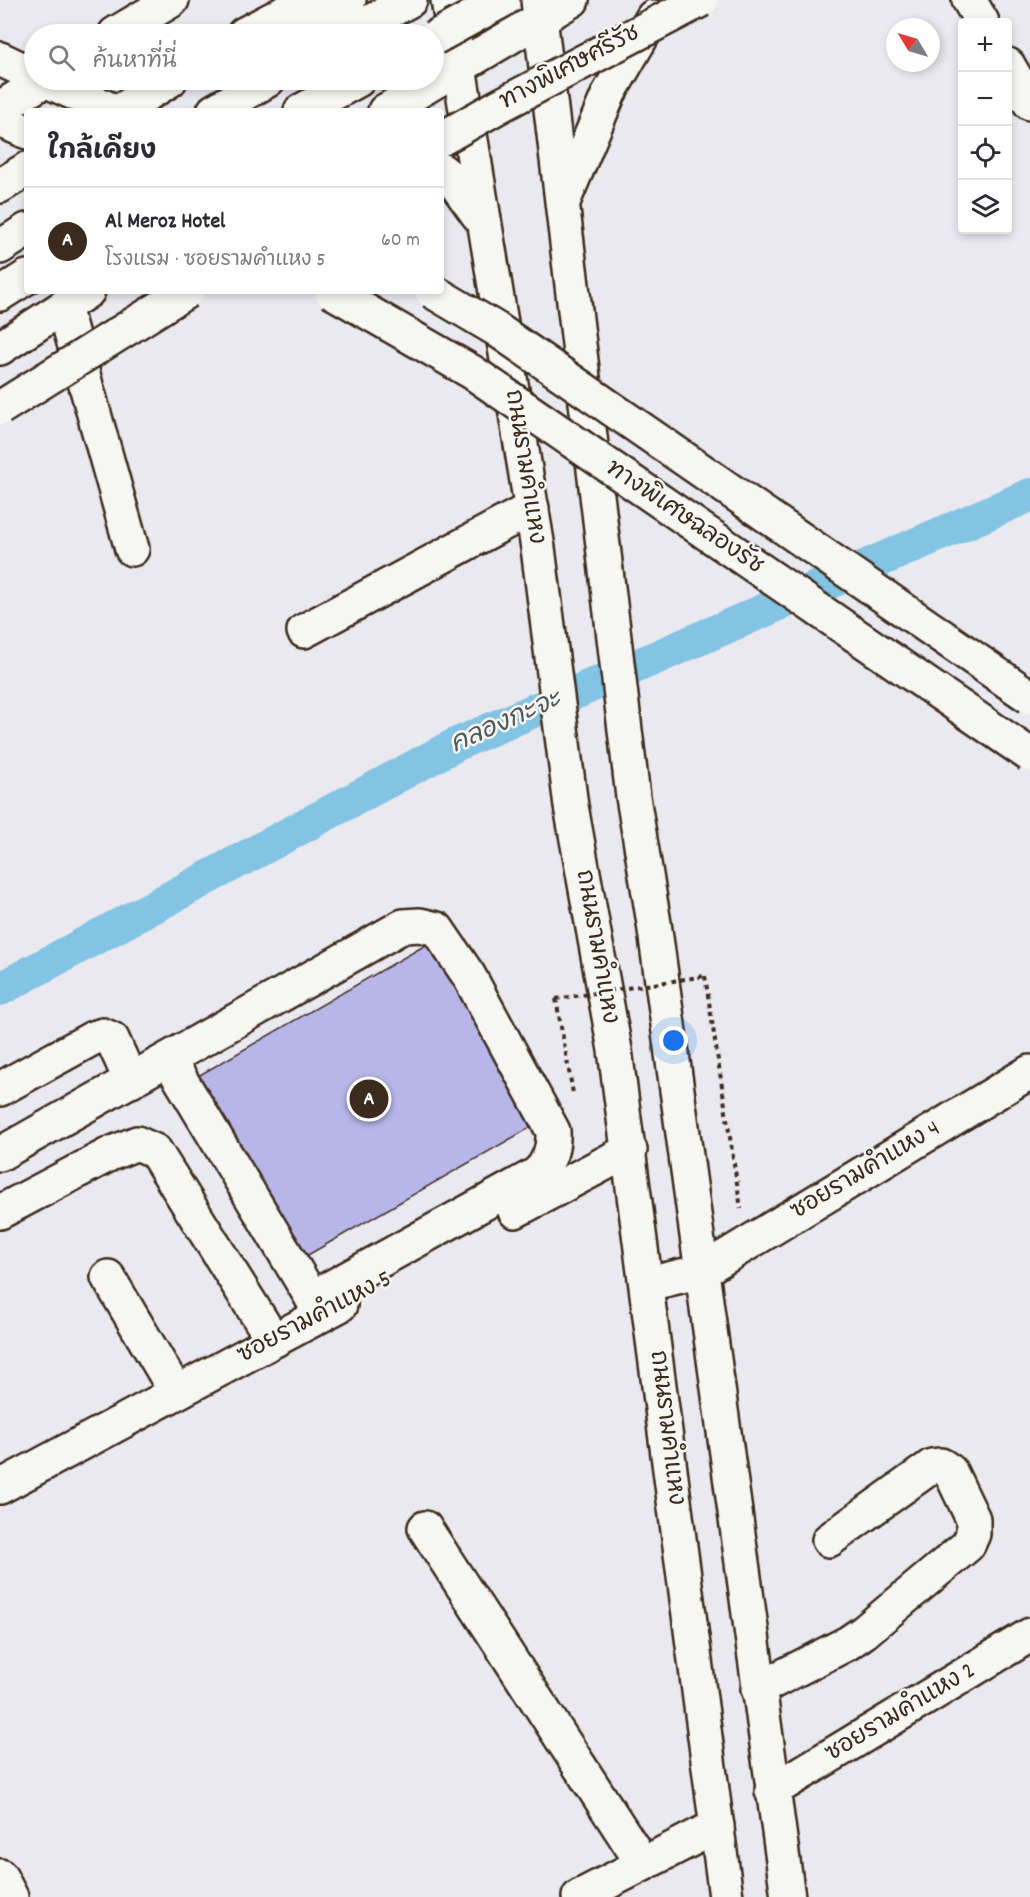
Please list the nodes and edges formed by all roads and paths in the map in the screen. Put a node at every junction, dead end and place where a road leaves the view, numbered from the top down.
1 (172, 0) edge
2 (275, 0) edge
3 (309, 0) edge
4 (350, 0) edge
5 (410, 0) edge
6 (448, 0) edge
7 (503, 0) edge
8 (572, 0) edge
9 (666, 0) edge
10 (701, 0) edge
11 (969, 0) edge
12 (539, 9) edge
13 (980, 18) edge
14 (132, 24) edge
15 (248, 24) edge
16 (263, 24) edge
17 (321, 24) edge
18 (366, 24) edge
19 (444, 32) edge
20 (0, 59) edge
21 (457, 68) junction
22 (24, 70) edge
23 (1012, 72) edge
24 (444, 76) edge
25 (29, 90) edge
26 (67, 90) edge
27 (154, 90) edge
28 (242, 90) edge
29 (250, 90) edge
30 (340, 90) edge
31 (420, 90) edge
32 (1030, 103) edge
33 (222, 106) edge
34 (0, 108) edge
35 (107, 108) edge
36 (125, 108) edge
37 (307, 108) edge
38 (390, 108) edge
39 (0, 120) edge
40 (24, 131) edge
41 (444, 137) edge
42 (24, 171) edge
43 (444, 172) edge
44 (0, 186) edge
45 (562, 204) junction
46 (483, 222) junction
47 (24, 232) edge
48 (0, 247) edge
49 (24, 279) edge
50 (0, 294) edge
51 (182, 294) edge
52 (336, 294) edge
53 (437, 294) edge
54 (76, 299) edge
55 (0, 348) edge
56 (0, 408) edge
57 (532, 508) junction
58 (132, 549) dead end
59 (304, 631) dead end
60 (1030, 697) edge
61 (1030, 755) edge
62 (564, 1035) dead end
63 (169, 1060) junction
64 (1030, 1072) edge
65 (131, 1081) junction
66 (0, 1089) edge
67 (630, 1150) junction
68 (0, 1154) edge
69 (0, 1212) edge
70 (746, 1244) junction
71 (702, 1271) junction
72 (108, 1277) dead end
73 (648, 1284) junction
74 (316, 1306) junction
75 (273, 1340) junction
76 (176, 1392) junction
77 (0, 1487) edge
78 (425, 1528) dead end
79 (829, 1540) dead end
80 (1030, 1635) edge
81 (758, 1689) junction
82 (772, 1791) junction
83 (717, 1826) junction
84 (643, 1864) junction
85 (0, 1876) edge
86 (11, 1897) edge
87 (579, 1897) edge
88 (726, 1897) edge
89 (788, 1897) edge

1 - 14 main road
2 - 15 main road
3 - 16 main road
4 - 17 main road
5 - 18 main road
6 - 21 main road, ถนนรามคำแหง
7 - 19 main road, bridge
8 - 12 main road
9 - 45 main road
10 - 41 main road, ทางพิเศษศรีรัช, bridge
11 - 13 main road
12 - 21 main road
12 - 45 main road
20 - 22 main road
21 - 24 main road
21 - 46 main road, ถนนรามคำแหง
23 - 32 main road
25 - 34 main road
26 - 35 main road
27 - 36 main road
28 - 33 main road
29 - 33 main road
30 - 37 main road
31 - 38 main road
39 - 40 main road
42 - 44 main road
43 - 46 main road
45 - 71 main road
46 - 57 main road, ถนนรามคำแหง
47 - 48 main road
49 - 50 main road
51 - 56 main road, bridge
52 - 61 main road, ทางพิเศษฉลองรัช, bridge
53 - 60 main road, ทางพิเศษฉลองรัช, bridge
54 - 55 main road
54 - 58 main road
57 - 59 main road
57 - 67 main road, ถนนรามคำแหง
62 - 70 path, bridge
63 - 65 main road
63 - 74 main road
63 - 74 main road
64 - 70 main road, ซอยรามคำแหง 4
65 - 66 main road
65 - 68 main road
67 - 73 main road, ถนนรามคำแหง
67 - 74 main road, ซอยรามคำแหง 5
69 - 75 main road
70 - 71 main road, ซอยรามคำแหง 4
71 - 73 main road, ซอยรามคำแหง 4
71 - 81 main road
72 - 76 main road
73 - 83 main road, ถนนรามคำแหง
74 - 75 main road, ซอยรามคำแหง 5
75 - 76 main road, ซอยรามคำแหง 5
76 - 77 main road, ซอยรามคำแหง 5
78 - 84 main road
79 - 81 main road
80 - 82 main road, ซอยรามคำแหง 2
81 - 82 main road
82 - 89 main road
83 - 84 main road
83 - 88 main road, ถนนรามคำแหง
84 - 87 main road
85 - 86 main road

